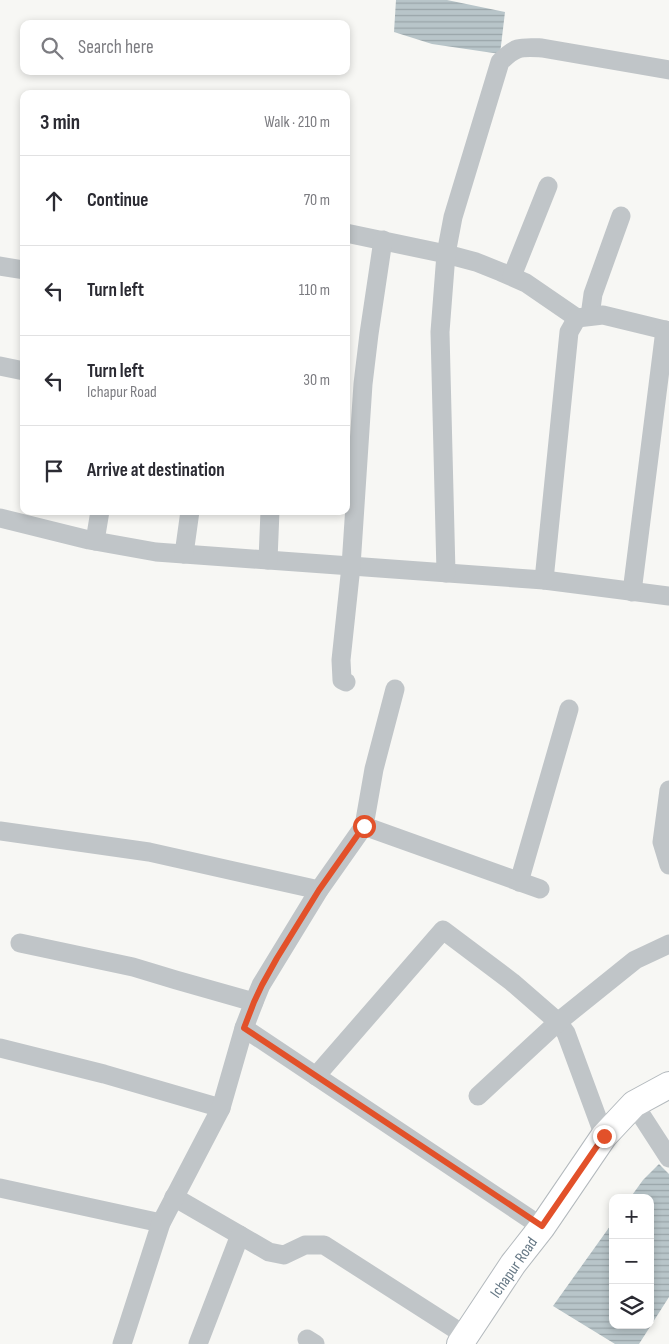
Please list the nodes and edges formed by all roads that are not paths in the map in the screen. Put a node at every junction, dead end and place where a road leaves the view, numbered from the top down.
1 (669, 70) edge
2 (548, 186) dead end
3 (621, 216) dead end
4 (350, 234) edge
5 (382, 240) junction
6 (446, 254) junction
7 (0, 266) edge
8 (20, 269) edge
9 (512, 276) junction
10 (584, 317) junction
11 (667, 330) edge
12 (0, 366) edge
13 (20, 370) edge
14 (99, 515) edge
15 (189, 515) edge
16 (270, 515) edge
17 (0, 518) edge
18 (95, 542) junction
19 (184, 554) junction
20 (268, 560) junction
21 (351, 566) junction
22 (446, 573) junction
23 (544, 580) junction
24 (632, 592) junction
25 (669, 596) edge
26 (346, 682) dead end
27 (395, 689) dead end
28 (569, 709) dead end
29 (669, 790) edge
30 (364, 826) junction
31 (0, 831) edge
32 (669, 865) edge
33 (519, 882) junction
34 (540, 889) dead end
35 (319, 890) junction
36 (20, 944) dead end
37 (669, 944) edge
38 (254, 1002) junction
39 (558, 1022) junction
40 (244, 1028) junction
41 (0, 1048) edge
42 (316, 1076) junction
43 (669, 1085) edge
44 (478, 1096) dead end
45 (634, 1104) junction
46 (221, 1108) junction
47 (604, 1136) junction
48 (669, 1158) edge
49 (0, 1188) edge
50 (174, 1197) junction
51 (161, 1223) junction
52 (542, 1226) junction
53 (240, 1235) junction
54 (463, 1340) edge
55 (122, 1344) edge
56 (198, 1344) edge

1 - 6 street
2 - 9 street
3 - 10 street
4 - 5 street
5 - 6 street
5 - 21 street
6 - 9 street
6 - 22 street
7 - 8 street
9 - 10 street
10 - 11 street
10 - 23 street
11 - 24 street
12 - 13 street
14 - 18 street
15 - 19 street
16 - 20 street
17 - 18 street
18 - 19 street
19 - 20 street
20 - 21 street
21 - 22 street
21 - 26 street
22 - 23 street
23 - 24 street
24 - 25 street
27 - 30 street
28 - 33 street
29 - 32 street
30 - 33 street
30 - 35 street
31 - 35 street
33 - 34 street
35 - 38 street
36 - 38 street
37 - 39 street
38 - 40 street
39 - 42 street
39 - 44 street
39 - 47 street
40 - 42 street
40 - 46 street
41 - 46 street
42 - 52 street
43 - 45 street, Ichapur Road
45 - 47 street, Ichapur Road
45 - 48 street
46 - 50 street
47 - 52 street, Ichapur Road
49 - 51 street
50 - 51 street
50 - 53 street
51 - 55 street
52 - 54 street, Ichapur Road
53 - 54 street
53 - 56 street

